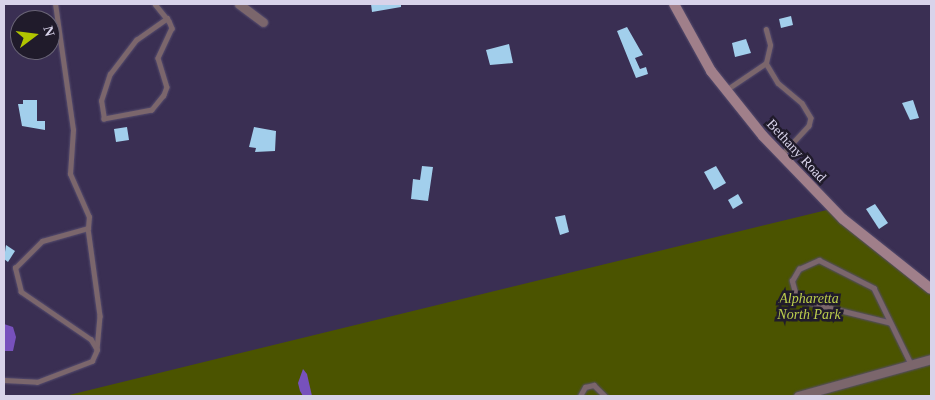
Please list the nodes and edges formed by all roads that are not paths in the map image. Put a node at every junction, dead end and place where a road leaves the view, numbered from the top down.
1 (55, 4) edge
2 (155, 4) edge
3 (239, 4) edge
4 (674, 4) edge
5 (167, 18) junction
6 (262, 22) dead end
7 (766, 30) dead end
8 (766, 63) junction
9 (725, 90) junction
10 (782, 156) junction
11 (88, 228) junction
12 (931, 289) edge
13 (890, 322) junction
14 (97, 350) junction
15 (931, 358) edge
16 (911, 364) junction
17 (4, 380) edge
18 (580, 396) edge
19 (606, 396) edge
20 (798, 396) edge

1 - 11 lane
2 - 5 lane
3 - 6 street
4 - 9 street, Bethany Road
5 - 5 lane
7 - 8 lane
8 - 9 lane
8 - 10 lane
9 - 10 street, Bethany Road
10 - 12 street, Bethany Road
11 - 14 lane
11 - 14 lane
13 - 13 lane
13 - 16 lane
14 - 17 lane
15 - 16 street
16 - 20 street
18 - 19 lane

